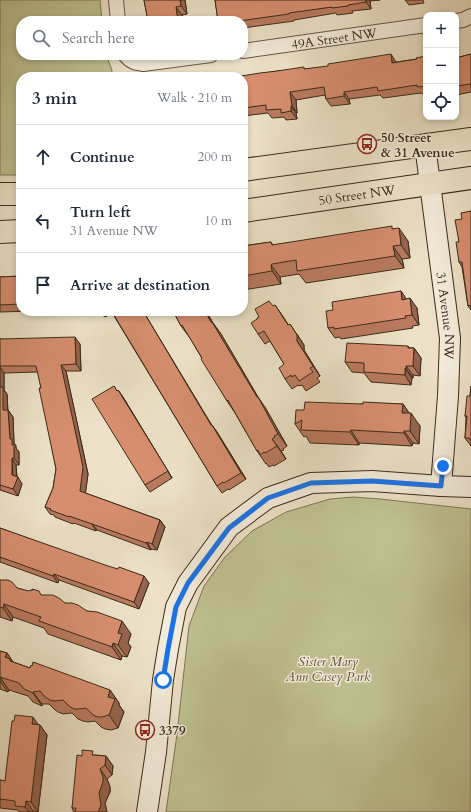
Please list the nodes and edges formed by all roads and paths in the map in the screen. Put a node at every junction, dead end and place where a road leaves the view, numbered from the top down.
1 (116, 0) edge
2 (118, 16) edge
3 (471, 16) edge
4 (459, 21) edge
5 (423, 25) edge
6 (248, 50) edge
7 (131, 60) edge
8 (174, 60) edge
9 (471, 139) edge
10 (425, 145) junction
11 (248, 169) edge
12 (471, 178) edge
13 (430, 184) junction
14 (248, 210) edge
15 (16, 231) edge
16 (0, 232) edge
17 (441, 486) junction
18 (471, 487) edge
19 (146, 812) edge

1 - 2 street
3 - 4 street
5 - 6 street, 49A Street NW
7 - 8 street
9 - 10 main road
10 - 11 main road
10 - 13 street, 31 Avenue NW
12 - 13 main road, 50 Street NW
13 - 14 main road, 50 Street NW
13 - 17 street, 31 Avenue NW
15 - 16 main road
17 - 18 street
17 - 19 street

